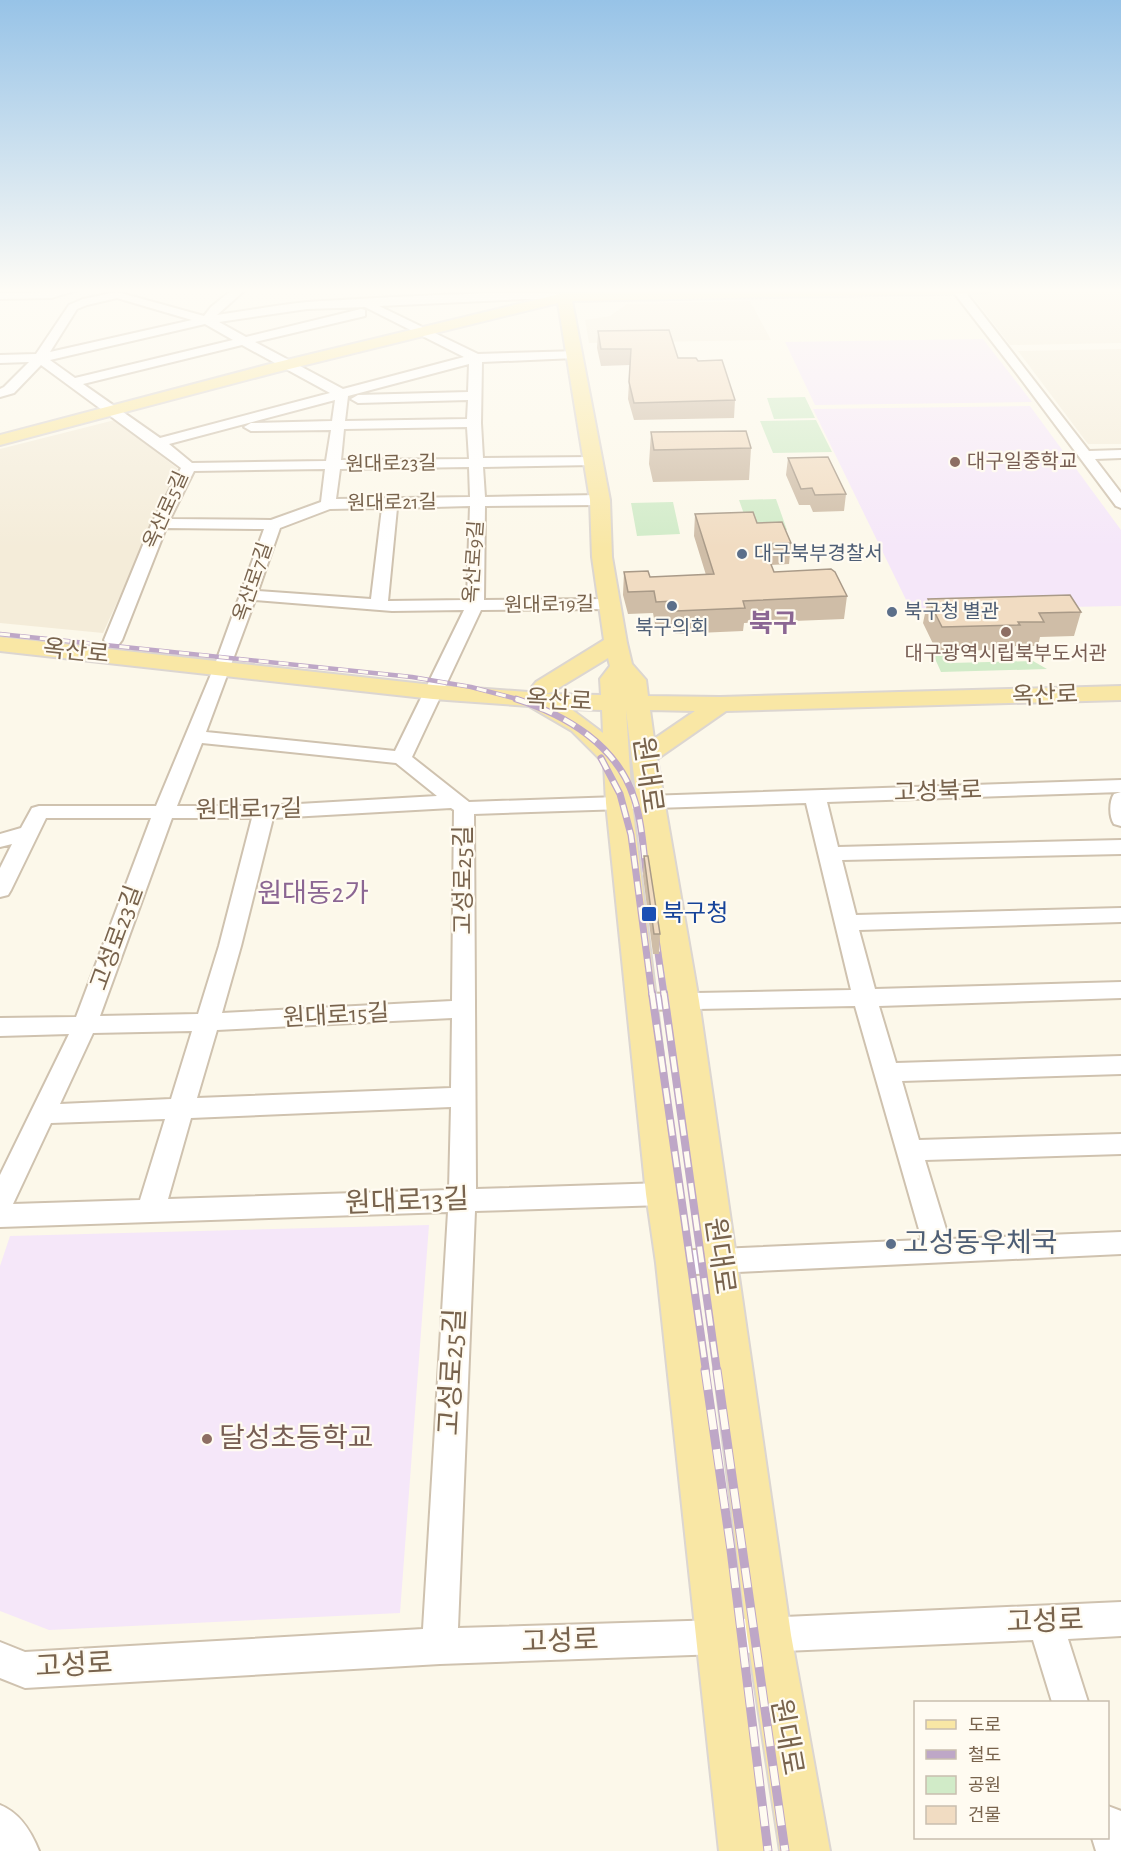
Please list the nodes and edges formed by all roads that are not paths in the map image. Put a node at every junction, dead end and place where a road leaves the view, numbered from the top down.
1 (23, 375) edge
2 (62, 375) edge
3 (102, 375) edge
4 (246, 375) edge
5 (303, 375) edge
6 (416, 375) edge
7 (475, 375) edge
8 (578, 375) edge
9 (1025, 375) edge
10 (71, 383) junction
11 (0, 393) edge
12 (474, 396) junction
13 (341, 397) junction
14 (114, 410) junction
15 (474, 423) junction
16 (338, 425) junction
17 (214, 428) junction
18 (0, 440) edge
19 (160, 442) junction
20 (1121, 454) edge
21 (1084, 455) junction
22 (594, 461) junction
23 (477, 463) junction
24 (332, 465) junction
25 (189, 467) junction
26 (600, 500) junction
27 (478, 501) junction
28 (390, 503) junction
29 (1121, 503) edge
30 (328, 504) junction
31 (160, 523) junction
32 (273, 525) junction
33 (249, 595) junction
34 (611, 604) junction
35 (379, 605) junction
36 (475, 606) junction
37 (0, 630) edge
38 (113, 640) junction
39 (616, 643) junction
40 (0, 644) edge
41 (226, 659) junction
42 (436, 684) junction
43 (1121, 684) edge
44 (536, 693) junction
45 (1121, 693) edge
46 (624, 698) junction
47 (720, 704) junction
48 (193, 736) junction
49 (402, 758) junction
50 (630, 759) junction
51 (1121, 786) edge
52 (814, 796) junction
53 (1121, 798) edge
54 (634, 802) junction
55 (461, 804) junction
56 (164, 811) junction
57 (264, 812) junction
58 (1121, 820) edge
59 (29, 832) junction
60 (0, 841) edge
61 (1121, 847) edge
62 (829, 854) junction
63 (0, 890) edge
64 (1121, 915) edge
65 (847, 923) junction
66 (1121, 990) edge
67 (866, 999) junction
68 (684, 1001) junction
69 (640, 1002) junction
70 (464, 1009) junction
71 (208, 1022) junction
72 (85, 1026) junction
73 (0, 1027) edge
74 (1121, 1065) edge
75 (887, 1072) junction
76 (464, 1097) junction
77 (182, 1107) junction
78 (43, 1114) junction
79 (1121, 1144) edge
80 (910, 1150) junction
81 (663, 1194) junction
82 (462, 1200) junction
83 (0, 1203) edge
84 (152, 1209) junction
85 (0, 1216) edge
86 (1121, 1243) edge
87 (939, 1251) junction
88 (720, 1261) junction
89 (674, 1263) junction
90 (1121, 1619) edge
91 (1045, 1622) junction
92 (769, 1635) junction
93 (720, 1637) junction
94 (440, 1646) junction
95 (0, 1660) edge
96 (1070, 1701) edge
97 (0, 1824) edge
98 (20, 1851) edge
99 (744, 1851) edge
100 (805, 1851) edge

1 - 11 street
2 - 10 street, 옥산로5길
3 - 10 street
4 - 14 main road
5 - 13 street
6 - 13 street
7 - 12 street, 옥산로9길
8 - 22 main road, 원대로
9 - 21 street
10 - 14 street, 옥산로5길
12 - 13 street
12 - 15 street, 옥산로9길
13 - 16 street
13 - 17 street
14 - 18 main road
14 - 19 street, 옥산로5길
15 - 16 street
15 - 23 street, 옥산로9길
16 - 17 street
16 - 24 street
17 - 19 street
19 - 25 street, 옥산로5길
20 - 21 street
21 - 29 street
22 - 23 street, 원대로23길
22 - 26 main road, 원대로
23 - 24 street, 원대로23길
23 - 27 street, 옥산로9길
24 - 25 street, 원대로23길
24 - 30 street
25 - 31 street, 옥산로5길
26 - 27 street, 원대로21길
26 - 34 main road, 원대로
27 - 28 street, 원대로21길
27 - 36 street, 옥산로9길
28 - 30 street, 원대로21길
28 - 35 street
30 - 32 street, 옥산로7길
31 - 32 street
31 - 38 street, 옥산로5길
32 - 33 street, 옥산로7길
33 - 35 street, 원대로19길
33 - 41 street, 옥산로7길
34 - 36 street, 원대로19길
34 - 39 main road, 원대로
35 - 36 street, 원대로19길
36 - 42 street, 옥산로9길
37 - 38 main road
38 - 41 main road
39 - 44 main road
39 - 46 main road, 원대로
40 - 41 main road, 옥산로
41 - 42 main road, 옥산로
41 - 48 street, 고성로23길
42 - 44 main road, 옥산로
42 - 49 street
43 - 46 main road, 옥산로
44 - 46 main road, 옥산로
44 - 50 main road
45 - 47 main road, 옥산로
46 - 47 main road, 옥산로
46 - 50 main road, 원대로
47 - 50 main road
48 - 49 street
48 - 56 street, 고성로23길
49 - 55 street, 고성로25길
50 - 54 main road, 원대로
51 - 52 street, 고성북로
52 - 54 street, 고성북로
52 - 62 street
53 - 58 street
54 - 55 street, 고성로25길
54 - 68 main road, 원대로
54 - 69 main road, 원대로
55 - 57 street, 원대로17길
55 - 70 street, 고성로25길
56 - 57 street, 원대로17길
56 - 59 street, 원대로17길
56 - 72 street, 고성로23길
57 - 71 street
59 - 60 street
59 - 63 street
61 - 62 street
62 - 65 street
64 - 65 street
65 - 67 street
66 - 67 street
67 - 68 street
67 - 75 street
68 - 69 street
68 - 88 main road, 원대로
69 - 81 main road, 원대로
70 - 71 street, 원대로15길
70 - 76 street, 고성로25길
71 - 72 street, 원대로15길
71 - 77 street
72 - 73 street, 원대로15길
72 - 78 street, 고성로23길
74 - 75 street
75 - 80 street
76 - 77 street
76 - 82 street, 고성로25길
77 - 78 street
77 - 84 street
78 - 83 street, 고성로23길
79 - 80 street
80 - 87 street
81 - 82 street, 원대로13길
81 - 89 main road, 원대로
82 - 84 street, 원대로13길
82 - 94 street, 고성로25길
84 - 85 street, 원대로13길
86 - 87 street
87 - 88 street
88 - 89 street
88 - 92 main road, 원대로
89 - 93 main road, 원대로
90 - 91 street, 고성로
91 - 92 street, 고성로
91 - 96 street
92 - 93 street, 고성로
92 - 100 main road, 원대로
93 - 94 street, 고성로
93 - 99 main road, 원대로
94 - 95 street, 고성로
97 - 98 street

